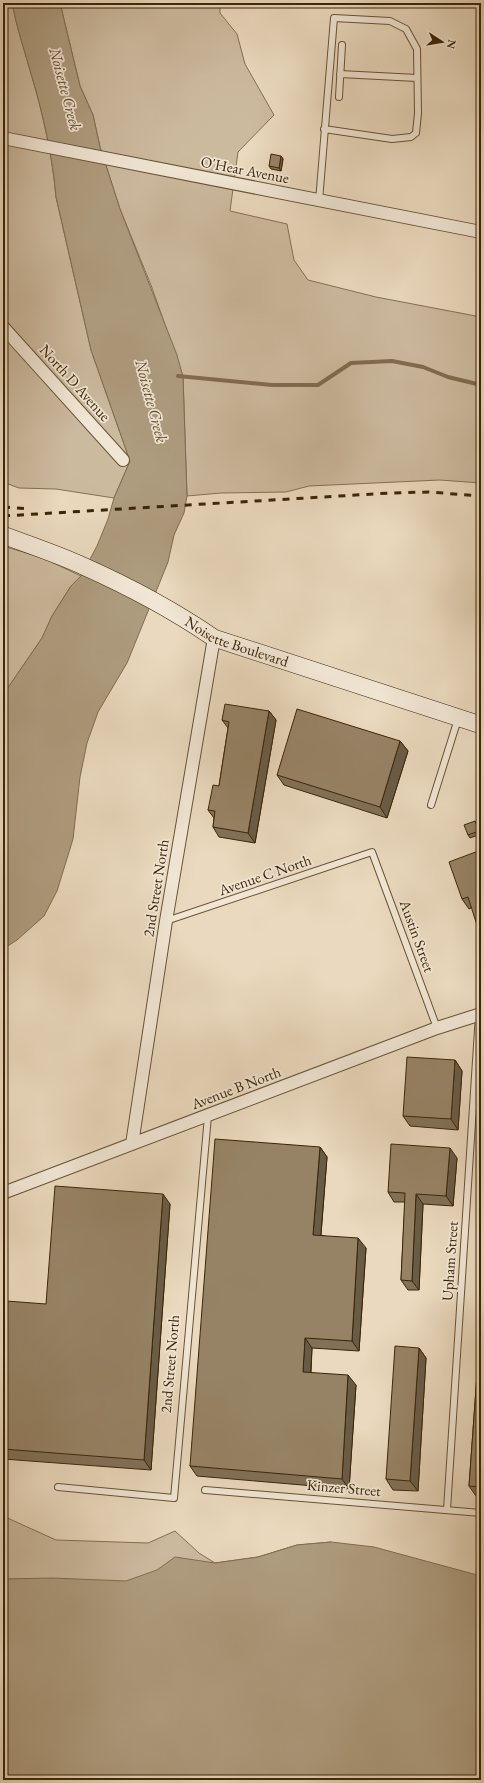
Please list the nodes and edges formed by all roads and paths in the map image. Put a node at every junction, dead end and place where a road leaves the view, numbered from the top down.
1 (342, 45) dead end
2 (340, 74) junction
3 (417, 78) junction
4 (339, 97) dead end
5 (324, 129) junction
6 (3, 138) edge
7 (319, 201) junction
8 (481, 232) edge
9 (3, 327) edge
10 (123, 460) dead end
11 (3, 535) edge
12 (214, 638) junction
13 (458, 718) junction
14 (481, 725) edge
15 (431, 805) dead end
16 (372, 852) joint
17 (166, 921) junction
18 (480, 1014) edge
19 (437, 1028) junction
20 (208, 1116) junction
21 (132, 1144) junction
22 (3, 1194) edge
23 (58, 1487) dead end
24 (205, 1490) dead end
25 (447, 1510) junction
26 (481, 1513) edge

1 - 2 lane
2 - 3 lane
2 - 4 lane
3 - 5 lane
3 - 5 lane
5 - 7 lane
6 - 7 street, O'Hear Avenue
7 - 8 street, O'Hear Avenue
9 - 10 street, North D Avenue
11 - 12 street, Noisette Boulevard
12 - 13 street, Noisette Boulevard
12 - 17 street, 2nd Street North
13 - 14 street, Noisette Boulevard
13 - 15 lane
16 - 17 lane, Avenue C North
16 - 19 lane, Austin Street
17 - 21 street, 2nd Street North
18 - 19 street, Avenue B North
18 - 25 lane, Upham Street
19 - 20 street, Avenue B North
20 - 21 street, Avenue B North
20 - 23 lane, 2nd Street North
21 - 22 street, Avenue B North
24 - 25 lane, Kinzer Street
25 - 26 lane, Kinzer Street

